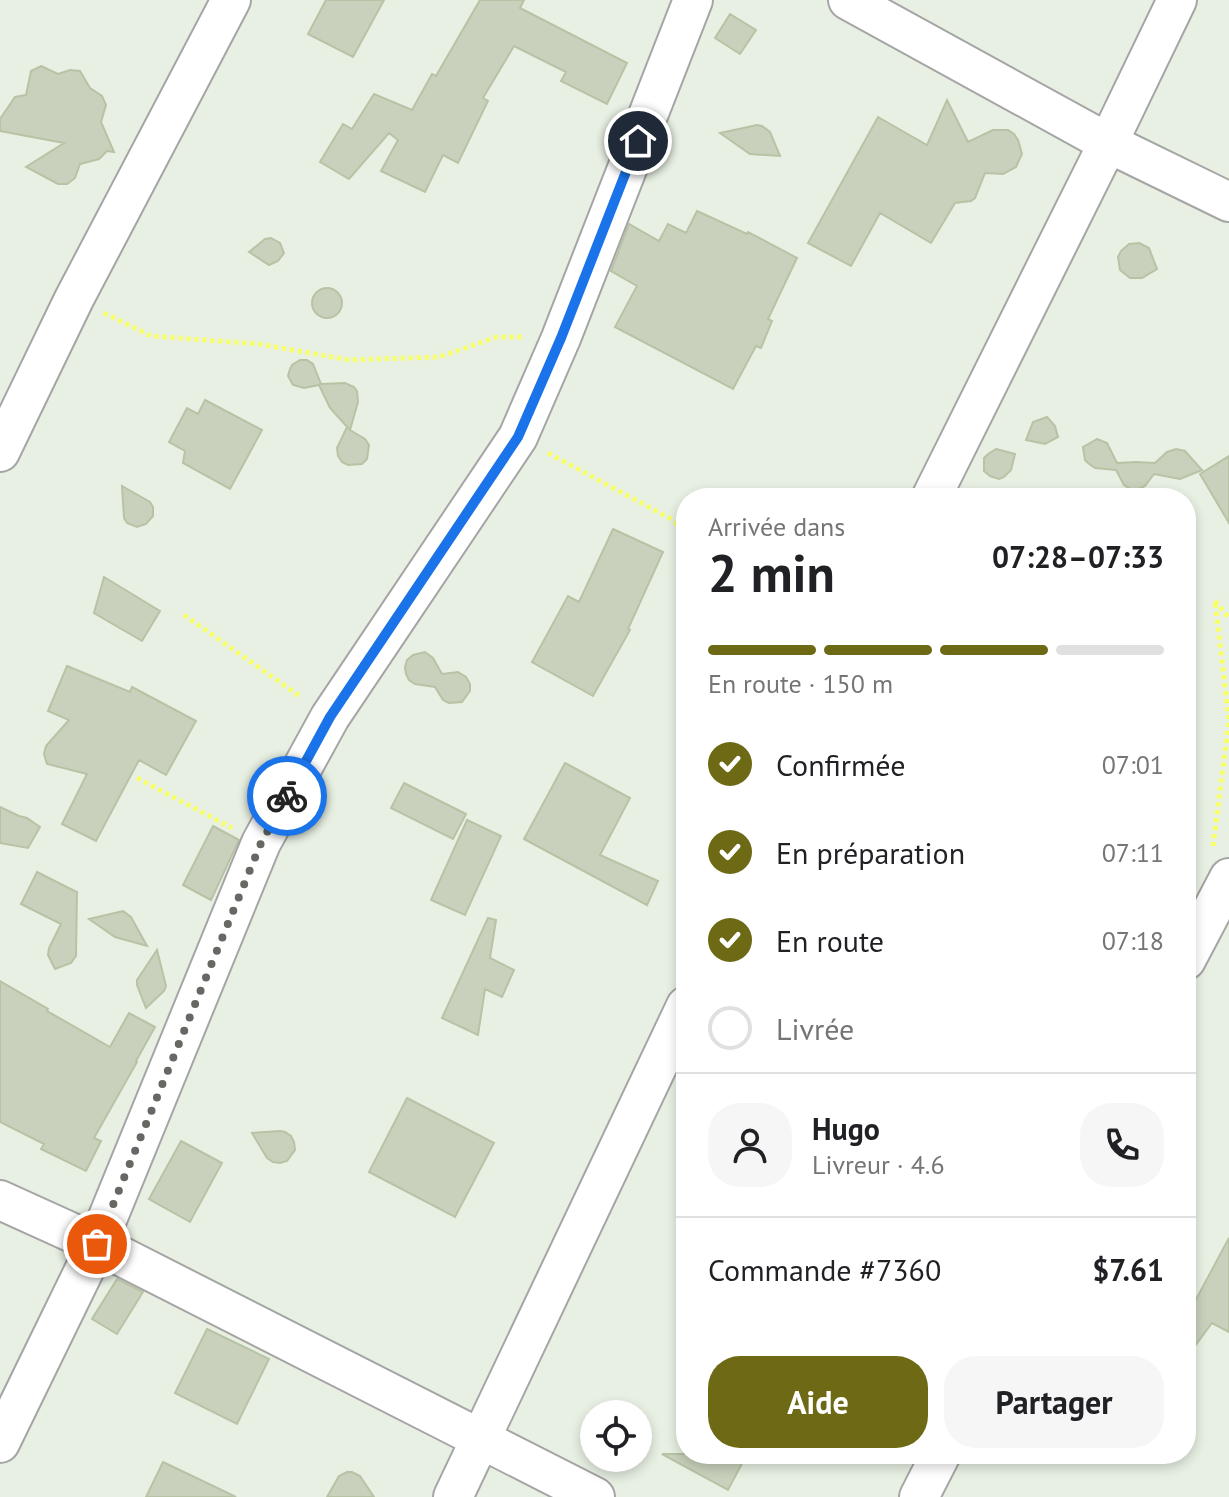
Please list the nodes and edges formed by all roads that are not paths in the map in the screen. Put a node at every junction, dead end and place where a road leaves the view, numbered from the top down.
1 (231, 0) edge
2 (693, 0) edge
3 (848, 0) edge
4 (1177, 0) edge
5 (1108, 143) junction
6 (1229, 202) edge
7 (0, 452) edge
8 (936, 488) edge
9 (1221, 862) edge
10 (1196, 932) edge
11 (676, 1027) edge
12 (0, 1200) edge
13 (97, 1244) junction
14 (482, 1439) junction
15 (0, 1443) edge
16 (936, 1464) edge
17 (453, 1497) edge
18 (595, 1497) edge
19 (919, 1497) edge

1 - 7 street
2 - 13 street
3 - 5 street
4 - 5 street
5 - 6 street
5 - 8 street
9 - 10 street
11 - 14 street
12 - 13 street
13 - 14 street
13 - 15 street
14 - 17 street
14 - 18 street
16 - 19 street

